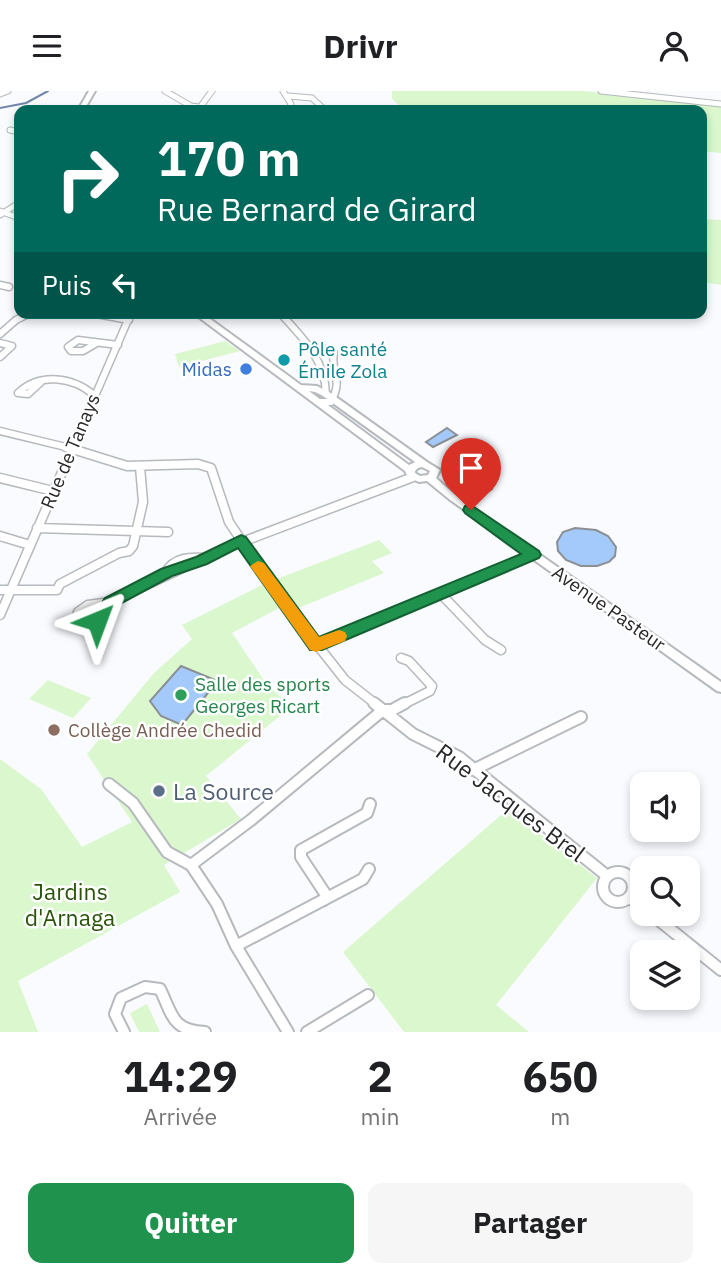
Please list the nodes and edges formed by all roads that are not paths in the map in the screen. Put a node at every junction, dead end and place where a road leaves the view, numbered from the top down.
1 (8, 91) edge
2 (165, 91) edge
3 (601, 91) edge
4 (286, 93) edge
5 (0, 94) edge
6 (721, 104) edge
7 (189, 105) edge
8 (320, 105) edge
9 (10, 130) dead end
10 (14, 131) edge
11 (0, 285) edge
12 (9, 286) dead end
13 (18, 319) edge
14 (129, 319) edge
15 (205, 319) edge
16 (285, 319) edge
17 (0, 334) edge
18 (0, 343) edge
19 (95, 344) dead end
20 (118, 345) junction
21 (313, 349) junction
22 (0, 357) edge
23 (41, 382) dead end
24 (327, 382) junction
25 (300, 388) junction
26 (313, 388) junction
27 (94, 395) junction
28 (329, 397) junction
29 (316, 401) junction
30 (0, 426) edge
31 (0, 431) edge
32 (73, 446) junction
33 (424, 464) junction
34 (140, 467) junction
35 (411, 473) junction
36 (0, 478) edge
37 (430, 478) junction
38 (53, 491) junction
39 (37, 528) junction
40 (137, 531) junction
41 (168, 532) dead end
42 (0, 536) edge
43 (241, 540) junction
44 (30, 545) junction
45 (534, 555) junction
46 (0, 590) edge
47 (11, 590) junction
48 (441, 594) junction
49 (110, 602) dead end
50 (0, 615) edge
51 (316, 646) junction
52 (501, 650) dead end
53 (401, 658) dead end
54 (721, 688) edge
55 (383, 710) junction
56 (581, 717) dead end
57 (473, 769) junction
58 (109, 784) dead end
59 (370, 804) dead end
60 (191, 865) junction
61 (369, 869) dead end
62 (606, 875) junction
63 (630, 880) edge
64 (630, 898) edge
65 (324, 900) junction
66 (666, 926) edge
67 (236, 946) junction
68 (721, 970) edge
69 (368, 995) dead end
70 (124, 1032) edge
71 (205, 1032) edge
72 (288, 1032) edge
73 (307, 1032) edge

1 - 5 street
2 - 7 street
3 - 6 street
4 - 8 street
9 - 10 street
11 - 12 street
13 - 17 street
14 - 20 street, Rue de Tanays
15 - 25 main road
16 - 21 street
18 - 22 street
19 - 20 street
20 - 27 street, Rue de Tanays
21 - 24 street
21 - 28 street
23 - 27 street
24 - 26 street
24 - 28 street
25 - 26 main road
25 - 29 main road
26 - 28 main road
27 - 32 street, Rue de Tanays
28 - 29 street
28 - 33 main road
29 - 35 main road
30 - 32 street
31 - 32 street
32 - 34 street
32 - 38 street, Rue de Tanays
33 - 35 main road
33 - 37 main road
34 - 40 street
34 - 43 street, Rue Jacques Brel
35 - 37 main road
35 - 43 street
36 - 38 street
37 - 45 main road, Avenue Pasteur
38 - 39 street, Rue de Tanays
39 - 40 street
39 - 44 street, Rue de Tanays
40 - 41 street
40 - 47 street
42 - 44 street
43 - 49 street
43 - 51 street, Rue Jacques Brel
44 - 47 street, Rue de Tanays
45 - 48 street
45 - 54 main road, Avenue Pasteur
46 - 47 street
47 - 50 street, Rue de Tanays
48 - 51 street
48 - 52 street
51 - 55 street, Rue Jacques Brel
53 - 55 street
55 - 57 street, Rue Jacques Brel
55 - 60 street
56 - 57 street
57 - 62 street, Rue Jacques Brel
58 - 60 street
59 - 65 street
60 - 67 street
61 - 65 street
62 - 63 street
62 - 64 street
65 - 67 street
66 - 68 street
67 - 72 street
69 - 73 street
70 - 71 street

